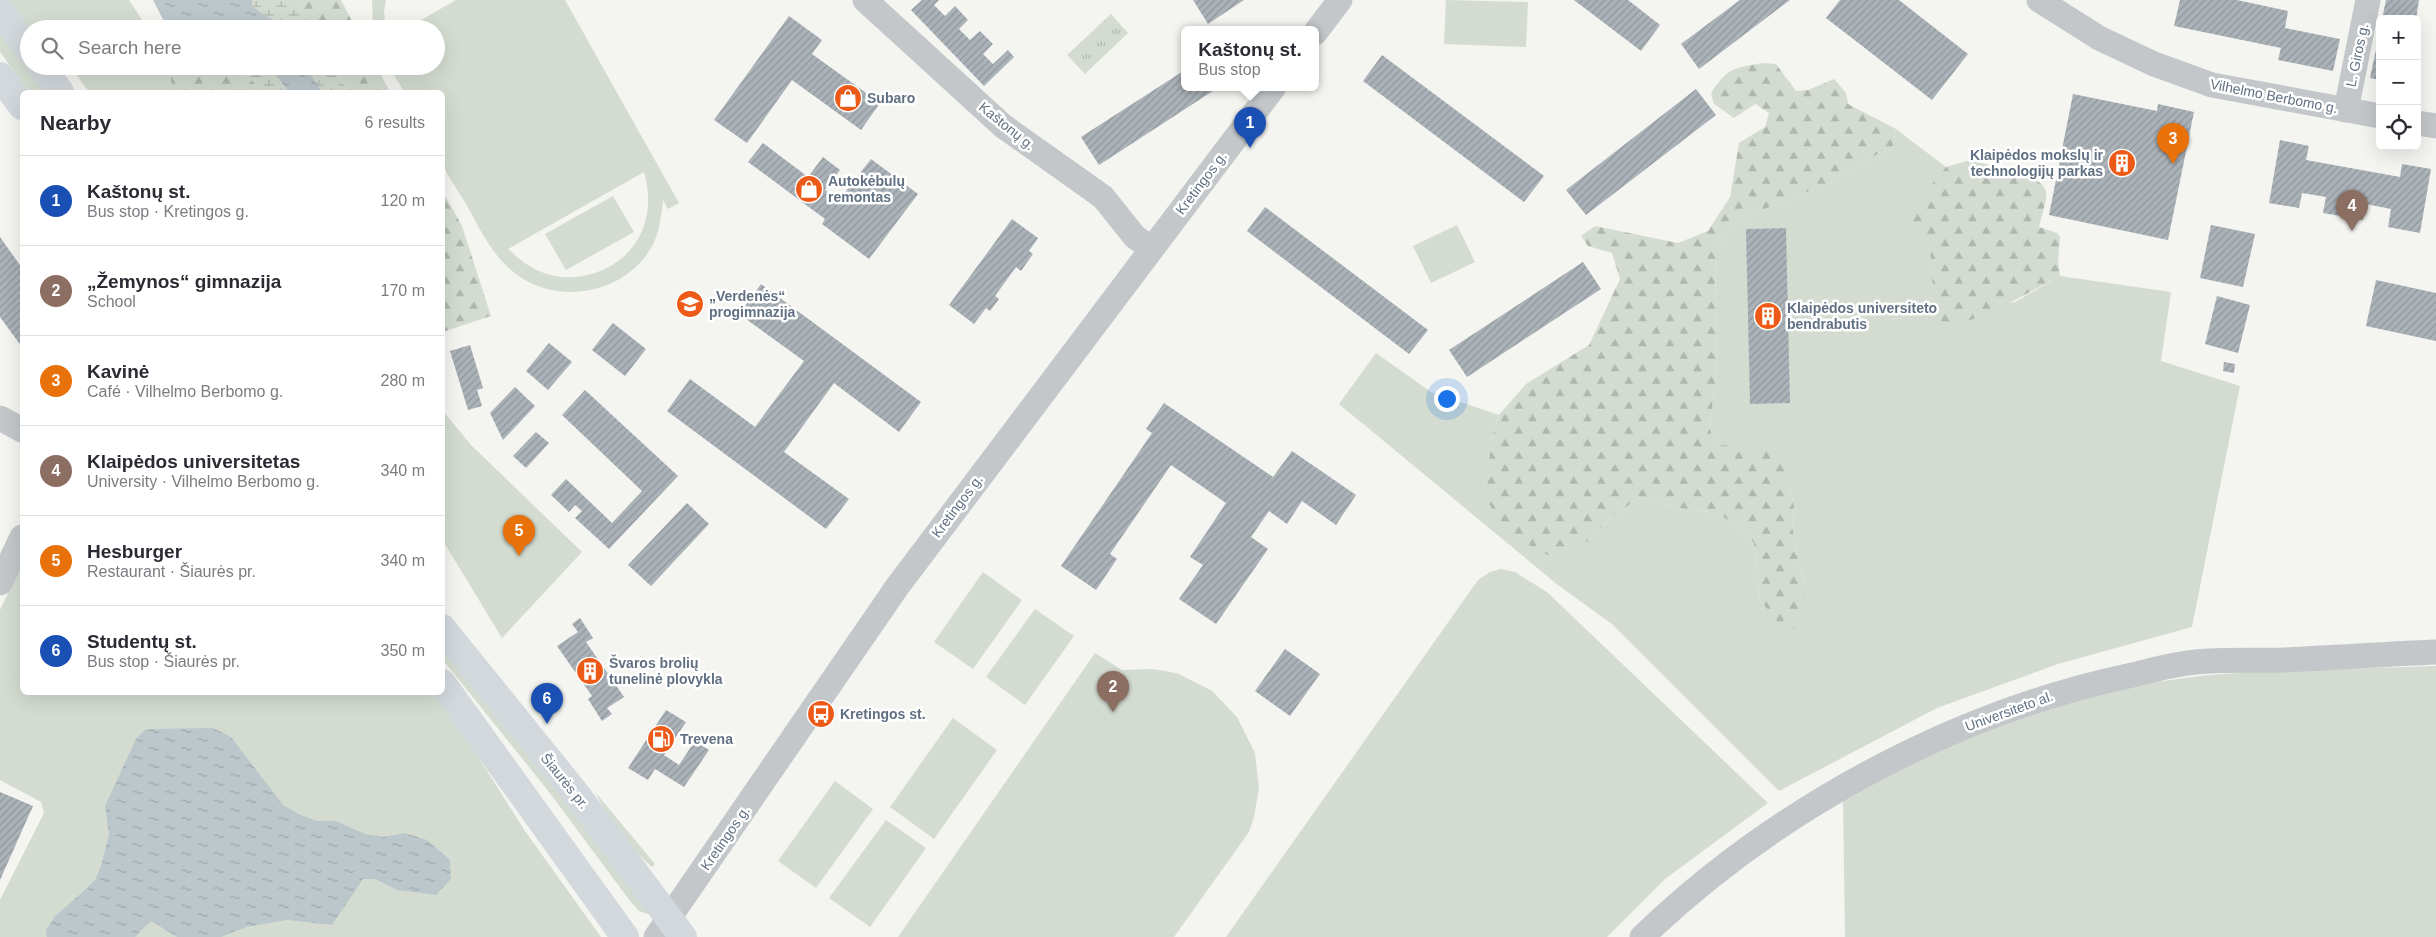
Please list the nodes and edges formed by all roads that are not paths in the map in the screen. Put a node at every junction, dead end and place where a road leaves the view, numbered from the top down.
1 (865, 0) edge
2 (1340, 0) edge
3 (2039, 0) edge
4 (2368, 0) edge
5 (0, 11) edge
6 (1319, 28) edge
7 (20, 38) edge
8 (48, 75) edge
9 (0, 76) edge
10 (59, 90) edge
11 (1271, 91) edge
12 (20, 103) edge
13 (2346, 110) junction
14 (2376, 115) edge
15 (2421, 124) edge
16 (2436, 126) edge
17 (1151, 248) junction
18 (0, 418) edge
19 (20, 429) edge
20 (20, 541) edge
21 (0, 583) edge
22 (445, 632) edge
23 (2436, 652) edge
24 (445, 687) edge
25 (670, 931) edge
26 (625, 937) edge
27 (1642, 937) edge

1 - 17 street, Kaštonų g.
2 - 6 street
3 - 13 street, Vilhelmo Berbomo g.
4 - 13 street, L. Giros g.
5 - 7 main road
8 - 10 main road
9 - 12 main road
11 - 17 street, Kretingos g.
13 - 14 street, Vilhelmo Berbomo g.
15 - 16 street
17 - 25 street, Kretingos g.
18 - 19 street
20 - 21 street
22 - 25 main road, Šiaurės pr.
23 - 27 street, Universiteto al.
24 - 26 main road

